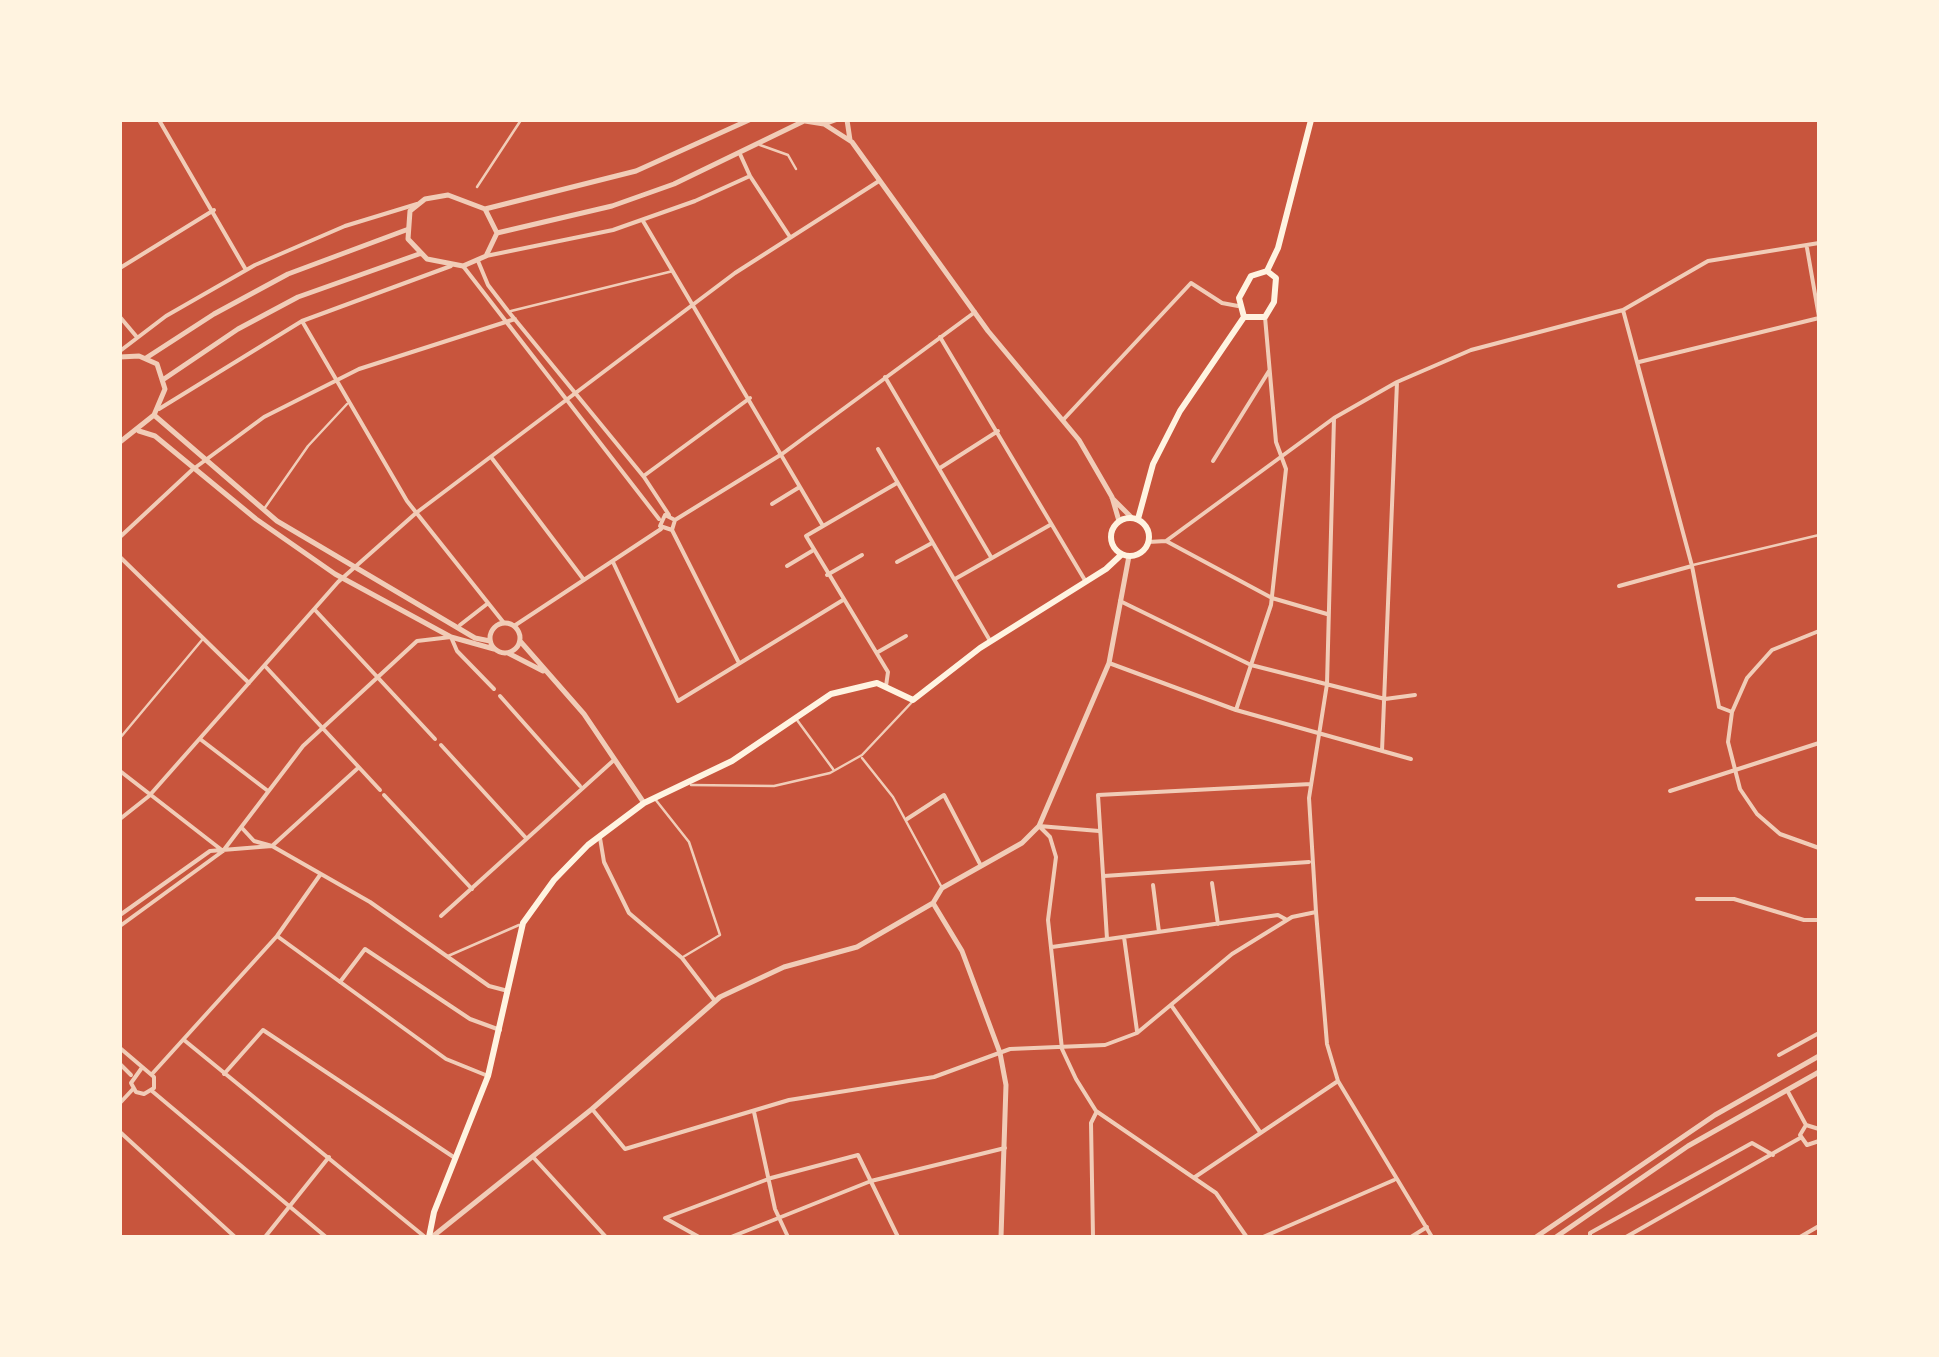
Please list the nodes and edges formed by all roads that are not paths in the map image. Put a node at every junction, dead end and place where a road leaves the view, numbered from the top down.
1 (159, 120) edge
2 (521, 120) edge
3 (749, 120) edge
4 (803, 120) edge
5 (835, 120) edge
6 (847, 120) edge
7 (1311, 120) edge
8 (824, 124) junction
9 (850, 140) junction
10 (759, 144) junction
11 (740, 154) junction
12 (796, 169) dead end
13 (750, 176) junction
14 (879, 181) junction
15 (477, 188) dead end
16 (416, 204) junction
17 (485, 209) junction
18 (214, 210) junction
19 (643, 221) junction
20 (406, 230) junction
21 (497, 233) junction
22 (790, 237) junction
23 (1819, 243) edge
24 (1807, 248) dead end
25 (419, 254) junction
26 (486, 256) junction
27 (478, 260) junction
28 (451, 266) junction
29 (463, 266) junction
30 (120, 268) edge
31 (246, 270) junction
32 (674, 270) junction
33 (1267, 270) junction
34 (694, 302) junction
35 (1238, 306) junction
36 (1623, 310) junction
37 (508, 311) junction
38 (975, 312) junction
39 (1244, 317) junction
40 (1264, 317) junction
41 (120, 318) edge
42 (1819, 318) edge
43 (515, 319) junction
44 (1255, 319) junction
45 (302, 321) junction
46 (505, 322) junction
47 (1266, 331) junction
48 (136, 336) junction
49 (940, 337) junction
50 (120, 354) edge
51 (146, 358) junction
52 (1638, 362) junction
53 (1269, 371) junction
54 (886, 377) junction
55 (164, 379) junction
56 (333, 380) junction
57 (1397, 382) junction
58 (574, 393) junction
59 (750, 398) junction
60 (566, 399) junction
61 (347, 404) junction
62 (156, 412) junction
63 (1334, 418) junction
64 (1064, 420) junction
65 (139, 431) junction
66 (998, 431) junction
67 (121, 443) edge
68 (878, 449) dead end
69 (782, 454) junction
70 (491, 457) junction
71 (1282, 457) junction
72 (204, 461) junction
73 (1213, 461) dead end
74 (195, 468) junction
75 (940, 468) junction
76 (644, 476) junction
77 (897, 483) junction
78 (800, 488) junction
79 (1112, 497) junction
80 (772, 504) dead end
81 (263, 511) junction
82 (416, 514) junction
83 (669, 515) junction
84 (1134, 518) junction
85 (660, 520) junction
86 (675, 520) junction
87 (1118, 521) junction
88 (1050, 525) junction
89 (823, 526) junction
90 (661, 529) junction
91 (672, 530) junction
92 (1819, 535) edge
93 (120, 537) edge
94 (1166, 541) junction
95 (933, 542) junction
96 (1148, 542) junction
97 (812, 550) junction
98 (862, 555) dead end
99 (1125, 555) junction
100 (991, 557) junction
101 (120, 558) edge
102 (612, 562) junction
103 (896, 562) dead end
104 (788, 566) dead end
105 (1692, 566) junction
106 (352, 568) junction
107 (827, 574) junction
108 (342, 578) junction
109 (955, 579) junction
110 (584, 580) junction
111 (1086, 582) junction
112 (1618, 586) dead end
113 (1272, 598) junction
114 (843, 600) junction
115 (1120, 601) junction
116 (487, 604) junction
117 (315, 610) junction
118 (1329, 614) junction
119 (504, 623) junction
120 (460, 625) junction
121 (514, 626) junction
122 (1819, 630) edge
123 (906, 636) dead end
124 (452, 638) junction
125 (202, 640) junction
126 (520, 640) junction
127 (490, 641) junction
128 (990, 642) junction
129 (494, 648) junction
130 (878, 652) junction
131 (508, 653) junction
132 (739, 663) junction
133 (1109, 663) junction
134 (1251, 664) junction
135 (265, 666) junction
136 (550, 674) junction
137 (376, 678) junction
138 (249, 684) junction
139 (1327, 684) junction
140 (886, 686) junction
141 (494, 690) dead end
142 (1416, 695) dead end
143 (500, 696) dead end
144 (1385, 699) junction
145 (913, 700) junction
146 (1236, 710) junction
147 (1732, 712) junction
148 (795, 718) junction
149 (320, 728) junction
150 (1320, 734) junction
151 (120, 738) edge
152 (200, 739) junction
153 (436, 740) dead end
154 (1819, 743) edge
155 (441, 746) dead end
156 (1382, 751) junction
157 (860, 757) junction
158 (1412, 759) dead end
159 (614, 760) junction
160 (358, 768) junction
161 (120, 770) edge
162 (834, 770) junction
163 (1733, 771) junction
164 (686, 784) junction
165 (1310, 784) junction
166 (582, 788) junction
167 (268, 791) junction
168 (1670, 792) dead end
169 (148, 796) junction
170 (654, 798) junction
171 (644, 803) junction
172 (120, 819) edge
173 (906, 819) junction
174 (1039, 826) junction
175 (242, 828) junction
176 (1102, 831) junction
177 (600, 834) junction
178 (526, 838) junction
179 (272, 846) junction
180 (1819, 848) edge
181 (223, 850) junction
182 (1311, 862) junction
183 (980, 864) junction
184 (320, 875) junction
185 (1104, 876) junction
186 (1212, 883) dead end
187 (1154, 885) dead end
188 (942, 888) junction
189 (472, 889) junction
190 (1698, 898) dead end
191 (932, 904) junction
192 (1316, 912) junction
193 (120, 914) edge
194 (441, 916) dead end
195 (1287, 920) junction
196 (1819, 920) edge
197 (523, 923) junction
198 (1218, 924) junction
199 (120, 926) edge
200 (1159, 932) junction
201 (278, 936) junction
202 (1124, 937) junction
203 (1107, 939) junction
204 (1052, 947) junction
205 (447, 956) junction
206 (682, 958) junction
207 (340, 982) junction
208 (510, 992) junction
209 (715, 1001) junction
210 (1171, 1005) junction
211 (500, 1030) junction
212 (1137, 1033) junction
213 (1819, 1033) edge
214 (184, 1040) junction
215 (120, 1048) edge
216 (1062, 1049) junction
217 (1000, 1053) junction
218 (1780, 1055) dead end
219 (1819, 1056) edge
220 (120, 1064) edge
221 (142, 1070) junction
222 (1819, 1072) edge
223 (152, 1074) junction
224 (224, 1074) junction
225 (132, 1076) junction
226 (488, 1076) junction
227 (1338, 1080) junction
228 (133, 1090) junction
229 (1787, 1090) junction
230 (152, 1091) junction
231 (120, 1102) edge
232 (592, 1109) junction
233 (754, 1111) junction
234 (1096, 1112) junction
235 (1806, 1125) junction
236 (1819, 1130) edge
237 (120, 1132) edge
238 (1261, 1133) junction
239 (1800, 1138) junction
240 (1817, 1142) edge
241 (1005, 1148) junction
242 (1819, 1152) edge
243 (1773, 1155) junction
244 (330, 1157) junction
245 (533, 1157) junction
246 (456, 1158) junction
247 (1195, 1177) junction
248 (772, 1178) junction
249 (1394, 1180) junction
250 (870, 1181) junction
251 (289, 1208) junction
252 (780, 1219) junction
253 (433, 1220) junction
254 (446, 1225) junction
255 (1819, 1226) edge
256 (1427, 1227) junction
257 (235, 1237) edge
258 (265, 1237) edge
259 (326, 1237) edge
260 (429, 1237) edge
261 (606, 1237) edge
262 (698, 1237) edge
263 (731, 1237) edge
264 (788, 1237) edge
265 (898, 1237) edge
266 (1001, 1237) edge
267 (1093, 1237) edge
268 (1246, 1237) edge
269 (1261, 1237) edge
270 (1411, 1237) edge
271 (1432, 1237) edge
272 (1536, 1237) edge
273 (1556, 1237) edge
274 (1590, 1237) edge
275 (1626, 1237) edge
276 (1800, 1237) edge

1 - 18 street
2 - 15 street
3 - 17 street
4 - 8 street
4 - 10 street
5 - 8 street
6 - 9 street
7 - 33 main road
8 - 9 street
9 - 14 street
10 - 11 street
10 - 12 street
11 - 13 street
11 - 21 street
13 - 19 street
13 - 22 street
14 - 22 street
14 - 38 street
16 - 17 street
16 - 20 street
16 - 31 street
17 - 21 street
18 - 30 street
18 - 31 street
19 - 26 street
19 - 32 street
20 - 25 street
20 - 51 street
21 - 26 street
22 - 34 street
23 - 36 street
24 - 42 street
25 - 28 street
25 - 55 street
26 - 27 street
27 - 29 street
27 - 37 street
28 - 29 street
28 - 45 street
29 - 46 street
31 - 48 street
32 - 34 street
32 - 37 street
33 - 35 main road
33 - 40 main road
34 - 58 street
34 - 59 street
35 - 39 main road
35 - 64 street
36 - 52 street
36 - 57 street
37 - 43 street
38 - 49 street
38 - 64 street
39 - 44 main road
39 - 84 main road
40 - 44 main road
40 - 47 street
41 - 48 street
42 - 52 street
43 - 46 street
43 - 58 street
44 - 47 street
45 - 56 street
45 - 62 street
46 - 56 street
46 - 60 street
47 - 53 street
48 - 50 street
49 - 54 street
49 - 66 street
50 - 51 street
51 - 55 street
52 - 105 street
53 - 71 street
53 - 73 street
54 - 69 street
54 - 75 street
55 - 62 street
56 - 61 street
56 - 72 street
57 - 63 street
57 - 144 street
58 - 60 street
58 - 76 street
59 - 69 street
59 - 76 street
60 - 70 street
60 - 85 street
61 - 81 street
61 - 82 street
62 - 65 street
62 - 72 street
63 - 71 street
63 - 118 street
64 - 79 street
65 - 67 street
65 - 74 street
66 - 75 street
66 - 88 street
68 - 77 street
69 - 78 street
69 - 86 street
70 - 82 street
70 - 110 street
71 - 94 street
71 - 113 street
72 - 74 street
72 - 81 street
74 - 93 street
74 - 108 street
75 - 100 street
76 - 83 street
77 - 89 street
77 - 95 street
78 - 80 street
78 - 89 street
79 - 84 street
79 - 87 street
81 - 106 street
82 - 106 street
82 - 116 street
83 - 85 street
83 - 86 street
84 - 87 main road
84 - 96 main road
85 - 90 street
86 - 91 street
87 - 99 main road
88 - 100 street
88 - 111 street
89 - 97 street
90 - 91 street
90 - 102 street
91 - 132 street
92 - 105 street
94 - 96 street
94 - 113 street
95 - 103 street
95 - 109 street
96 - 99 main road
97 - 104 street
97 - 107 street
98 - 107 street
99 - 111 main road
99 - 115 street
100 - 109 street
101 - 125 street
102 - 110 street
102 - 132 street
105 - 112 street
105 - 147 street
106 - 108 street
106 - 120 street
107 - 114 street
108 - 117 street
108 - 124 street
109 - 128 street
110 - 121 street
111 - 128 main road
113 - 118 street
113 - 134 street
114 - 130 street
114 - 132 street
115 - 133 street
115 - 134 street
116 - 119 street
116 - 120 street
117 - 135 street
117 - 137 street
118 - 139 street
119 - 121 street
119 - 127 street
120 - 127 street
121 - 126 street
122 - 147 street
123 - 130 street
124 - 129 street
124 - 137 street
124 - 141 street
125 - 138 street
125 - 151 street
126 - 131 street
126 - 136 street
127 - 129 street
128 - 145 main road
129 - 131 street
130 - 140 street
131 - 136 street
133 - 146 street
133 - 174 street
134 - 139 street
134 - 146 street
135 - 138 street
135 - 149 street
136 - 159 street
137 - 149 street
137 - 153 street
138 - 152 street
139 - 144 street
139 - 150 street
140 - 145 main road
140 - 148 main road
142 - 144 street
143 - 166 street
144 - 156 street
145 - 157 street
146 - 150 street
147 - 163 street
148 - 162 street
148 - 164 main road
149 - 160 street
149 - 167 street
150 - 156 street
150 - 165 street
152 - 167 street
152 - 169 street
154 - 163 street
155 - 178 street
156 - 158 street
157 - 162 street
157 - 173 street
159 - 166 street
159 - 171 street
160 - 179 street
160 - 189 street
161 - 169 street
162 - 164 street
163 - 168 street
163 - 180 street
164 - 170 main road
165 - 176 street
165 - 182 street
166 - 178 street
167 - 175 street
169 - 172 street
169 - 181 street
170 - 171 main road
170 - 206 street
171 - 177 main road
173 - 183 street
173 - 188 street
174 - 176 street
174 - 183 street
174 - 204 street
175 - 179 street
175 - 181 street
176 - 185 street
177 - 197 main road
177 - 206 street
178 - 189 street
179 - 181 street
179 - 184 street
181 - 193 street
181 - 199 street
182 - 185 street
182 - 192 street
183 - 188 street
184 - 201 street
184 - 205 street
185 - 203 street
186 - 198 street
187 - 200 street
188 - 191 street
189 - 194 street
190 - 196 street
191 - 209 street
191 - 217 street
192 - 195 street
192 - 227 street
195 - 198 street
195 - 210 street
197 - 205 street
197 - 208 main road
198 - 200 street
200 - 202 street
201 - 207 street
201 - 214 street
202 - 203 street
202 - 212 street
203 - 204 street
204 - 216 street
205 - 208 street
206 - 209 street
207 - 211 street
207 - 226 street
208 - 211 main road
209 - 232 street
210 - 212 street
210 - 238 street
211 - 226 main road
212 - 216 street
213 - 218 street
214 - 223 street
214 - 224 street
215 - 221 street
216 - 217 street
216 - 234 street
217 - 233 street
217 - 241 street
219 - 272 street
220 - 225 street
221 - 223 street
221 - 225 street
222 - 229 street
223 - 230 street
224 - 244 street
224 - 246 street
225 - 228 street
226 - 246 main road
227 - 238 street
227 - 249 street
228 - 230 street
228 - 231 street
229 - 235 street
229 - 273 street
230 - 251 street
232 - 233 street
232 - 245 street
233 - 248 street
234 - 247 street
234 - 267 street
235 - 236 street
235 - 239 street
237 - 257 street
238 - 247 street
239 - 240 street
239 - 243 street
240 - 242 street
241 - 250 street
241 - 266 street
243 - 274 street
243 - 275 street
244 - 251 street
244 - 260 street
245 - 254 street
245 - 261 street
246 - 253 main road
247 - 268 street
248 - 250 street
248 - 252 street
248 - 262 street
249 - 256 street
249 - 269 street
250 - 252 street
250 - 265 street
251 - 258 street
251 - 259 street
252 - 263 street
252 - 264 street
253 - 254 street
253 - 260 main road
254 - 260 street
255 - 276 street
256 - 270 street
256 - 271 street
268 - 269 street

